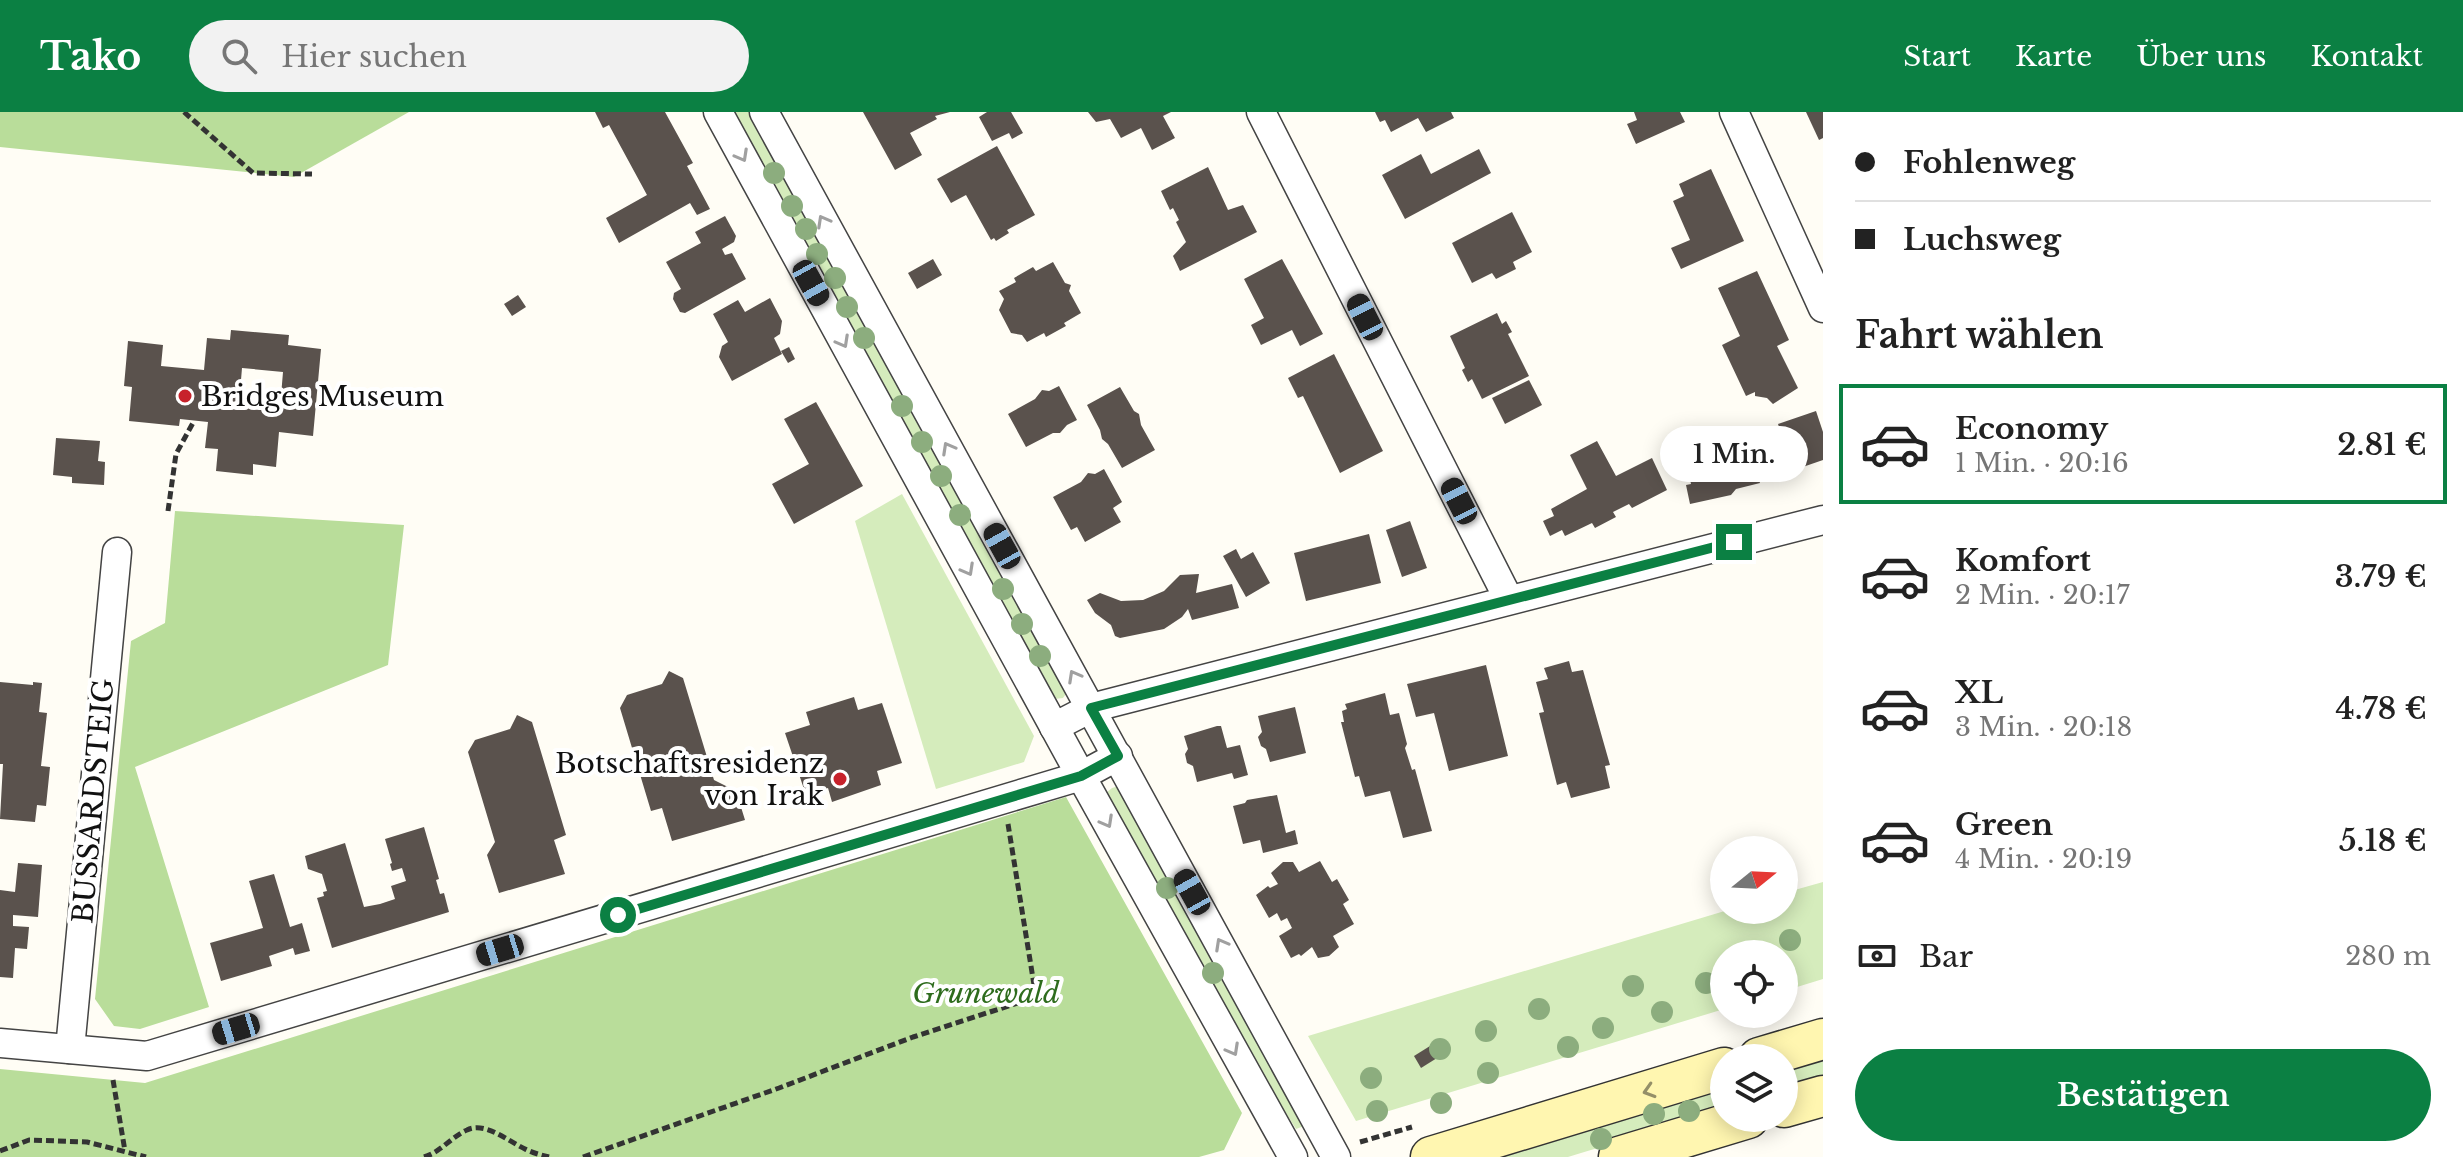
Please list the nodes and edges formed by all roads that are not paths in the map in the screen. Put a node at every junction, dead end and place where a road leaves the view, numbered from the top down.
1 (718, 112) edge
2 (764, 112) edge
3 (1261, 112) edge
4 (1734, 112) edge
5 (1823, 308) edge
6 (1823, 520) edge
7 (117, 552) dead end
8 (1509, 600) junction
9 (1091, 708) junction
10 (1054, 727) junction
11 (1118, 756) junction
12 (1081, 776) junction
13 (1823, 1039) edge
14 (0, 1043) edge
15 (1798, 1046) edge
16 (70, 1049) junction
17 (1710, 1072) edge
18 (1823, 1096) edge
19 (1798, 1103) edge
20 (1710, 1129) edge
21 (1293, 1157) edge
22 (1336, 1157) edge
23 (1431, 1157) edge
24 (1619, 1157) edge

1 -> 10 street
9 -> 2 street
3 - 8 street
4 - 5 street
6 - 8 street
7 - 16 street, BUSSARDSTEIG
8 - 9 street
9 - 10 street
9 - 11 street
10 - 12 street
11 - 12 street
22 -> 11 street
12 - 16 street
12 -> 21 street
13 - 15 main road
14 - 16 street
17 -> 23 main road
18 - 19 main road
20 - 24 main road

